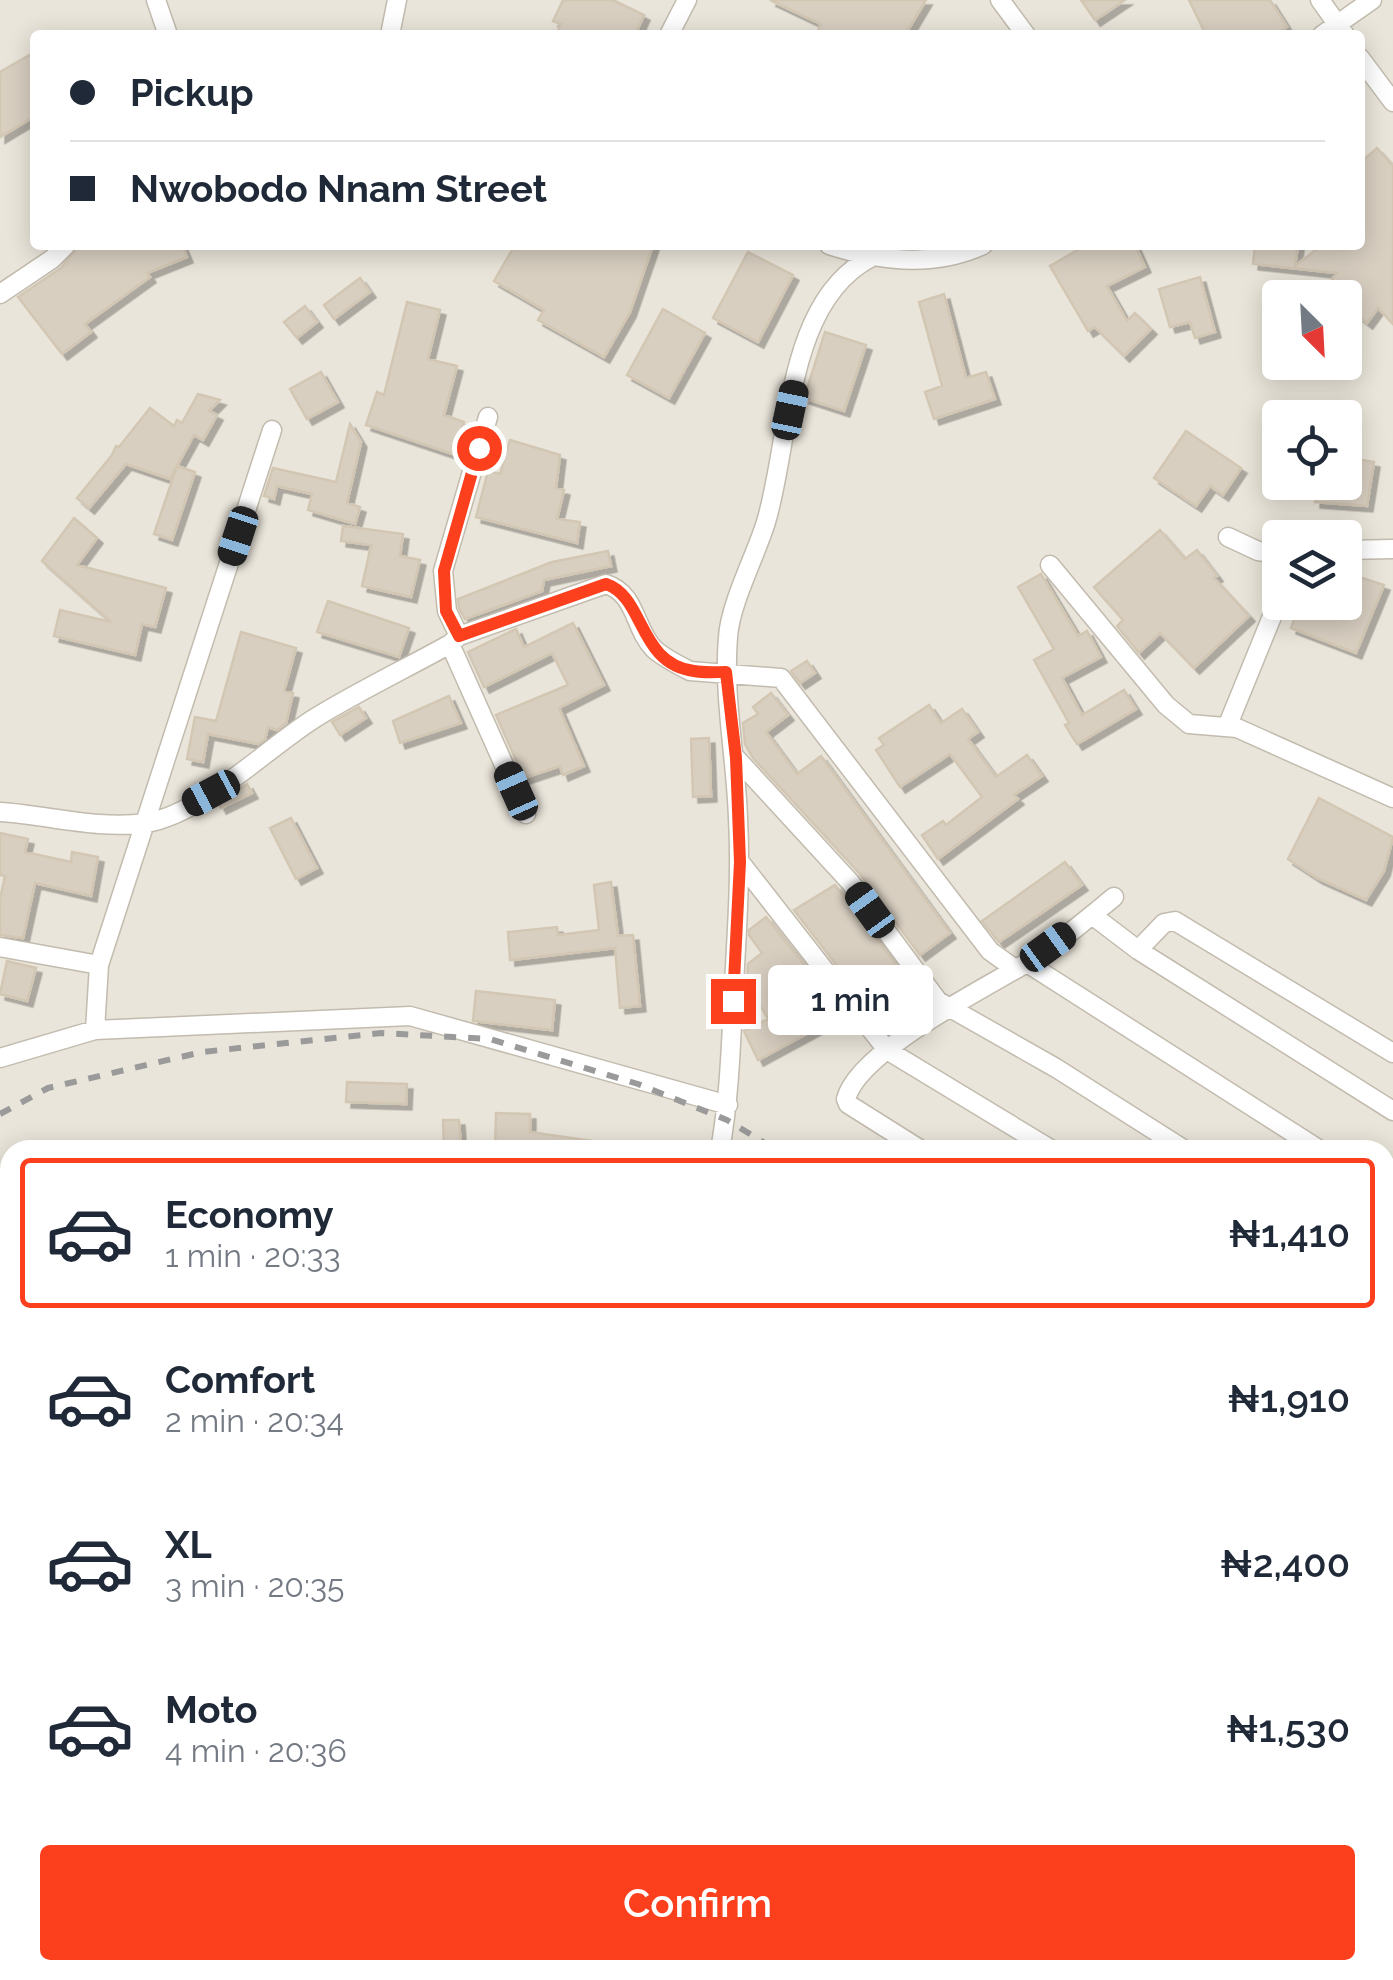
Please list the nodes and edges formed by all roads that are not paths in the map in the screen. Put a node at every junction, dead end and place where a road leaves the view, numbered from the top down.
1 (156, 0) edge
2 (397, 0) edge
3 (687, 0) edge
4 (1000, 0) edge
5 (1320, 0) edge
6 (1372, 0) edge
7 (166, 30) edge
8 (391, 30) edge
9 (672, 30) edge
10 (1022, 30) edge
11 (1335, 30) edge
12 (1336, 30) edge
13 (1365, 65) edge
14 (1393, 102) edge
15 (61, 250) edge
16 (848, 250) edge
17 (972, 250) edge
18 (872, 257) junction
19 (0, 294) edge
20 (488, 417) dead end
21 (272, 430) dead end
22 (1228, 537) dead end
23 (1393, 549) edge
24 (1362, 550) edge
25 (1262, 552) edge
26 (1050, 565) dead end
27 (1271, 620) edge
28 (455, 640) junction
29 (726, 672) junction
30 (1227, 727) junction
31 (736, 758) junction
32 (1393, 798) edge
33 (0, 812) edge
34 (526, 814) dead end
35 (145, 823) junction
36 (740, 862) junction
37 (1114, 897) dead end
38 (1092, 915) junction
39 (0, 947) edge
40 (1138, 950) junction
41 (99, 965) junction
42 (1021, 966) junction
43 (947, 1007) junction
44 (94, 1030) junction
45 (887, 1050) junction
46 (1393, 1053) edge
47 (0, 1058) edge
48 (728, 1106) junction
49 (1393, 1111) edge
50 (722, 1140) edge
51 (904, 1140) edge
52 (1036, 1140) edge
53 (1169, 1140) edge
54 (1304, 1140) edge

1 - 7 street
2 - 8 street
3 - 9 street
4 - 10 street
5 - 11 street
6 - 12 street
13 - 14 street
15 - 19 street
16 - 18 street
17 - 18 street
18 - 29 street
20 - 28 street
21 - 35 street
22 - 25 street
23 - 24 street
26 - 30 street
27 - 30 street
28 - 29 street
28 - 34 street
28 - 35 street
29 - 31 street
29 - 42 street
30 - 32 street
31 - 36 street
31 - 43 street
33 - 35 street
35 - 41 street
36 - 45 street
36 - 48 street
37 - 38 street
38 - 40 street
38 - 42 street
39 - 41 street
40 - 46 street
40 - 49 street
41 - 44 street
42 - 43 street
42 - 54 street
43 - 45 street
43 - 53 street
44 - 47 street
44 - 48 street
45 - 51 street
45 - 52 street
48 - 50 street

